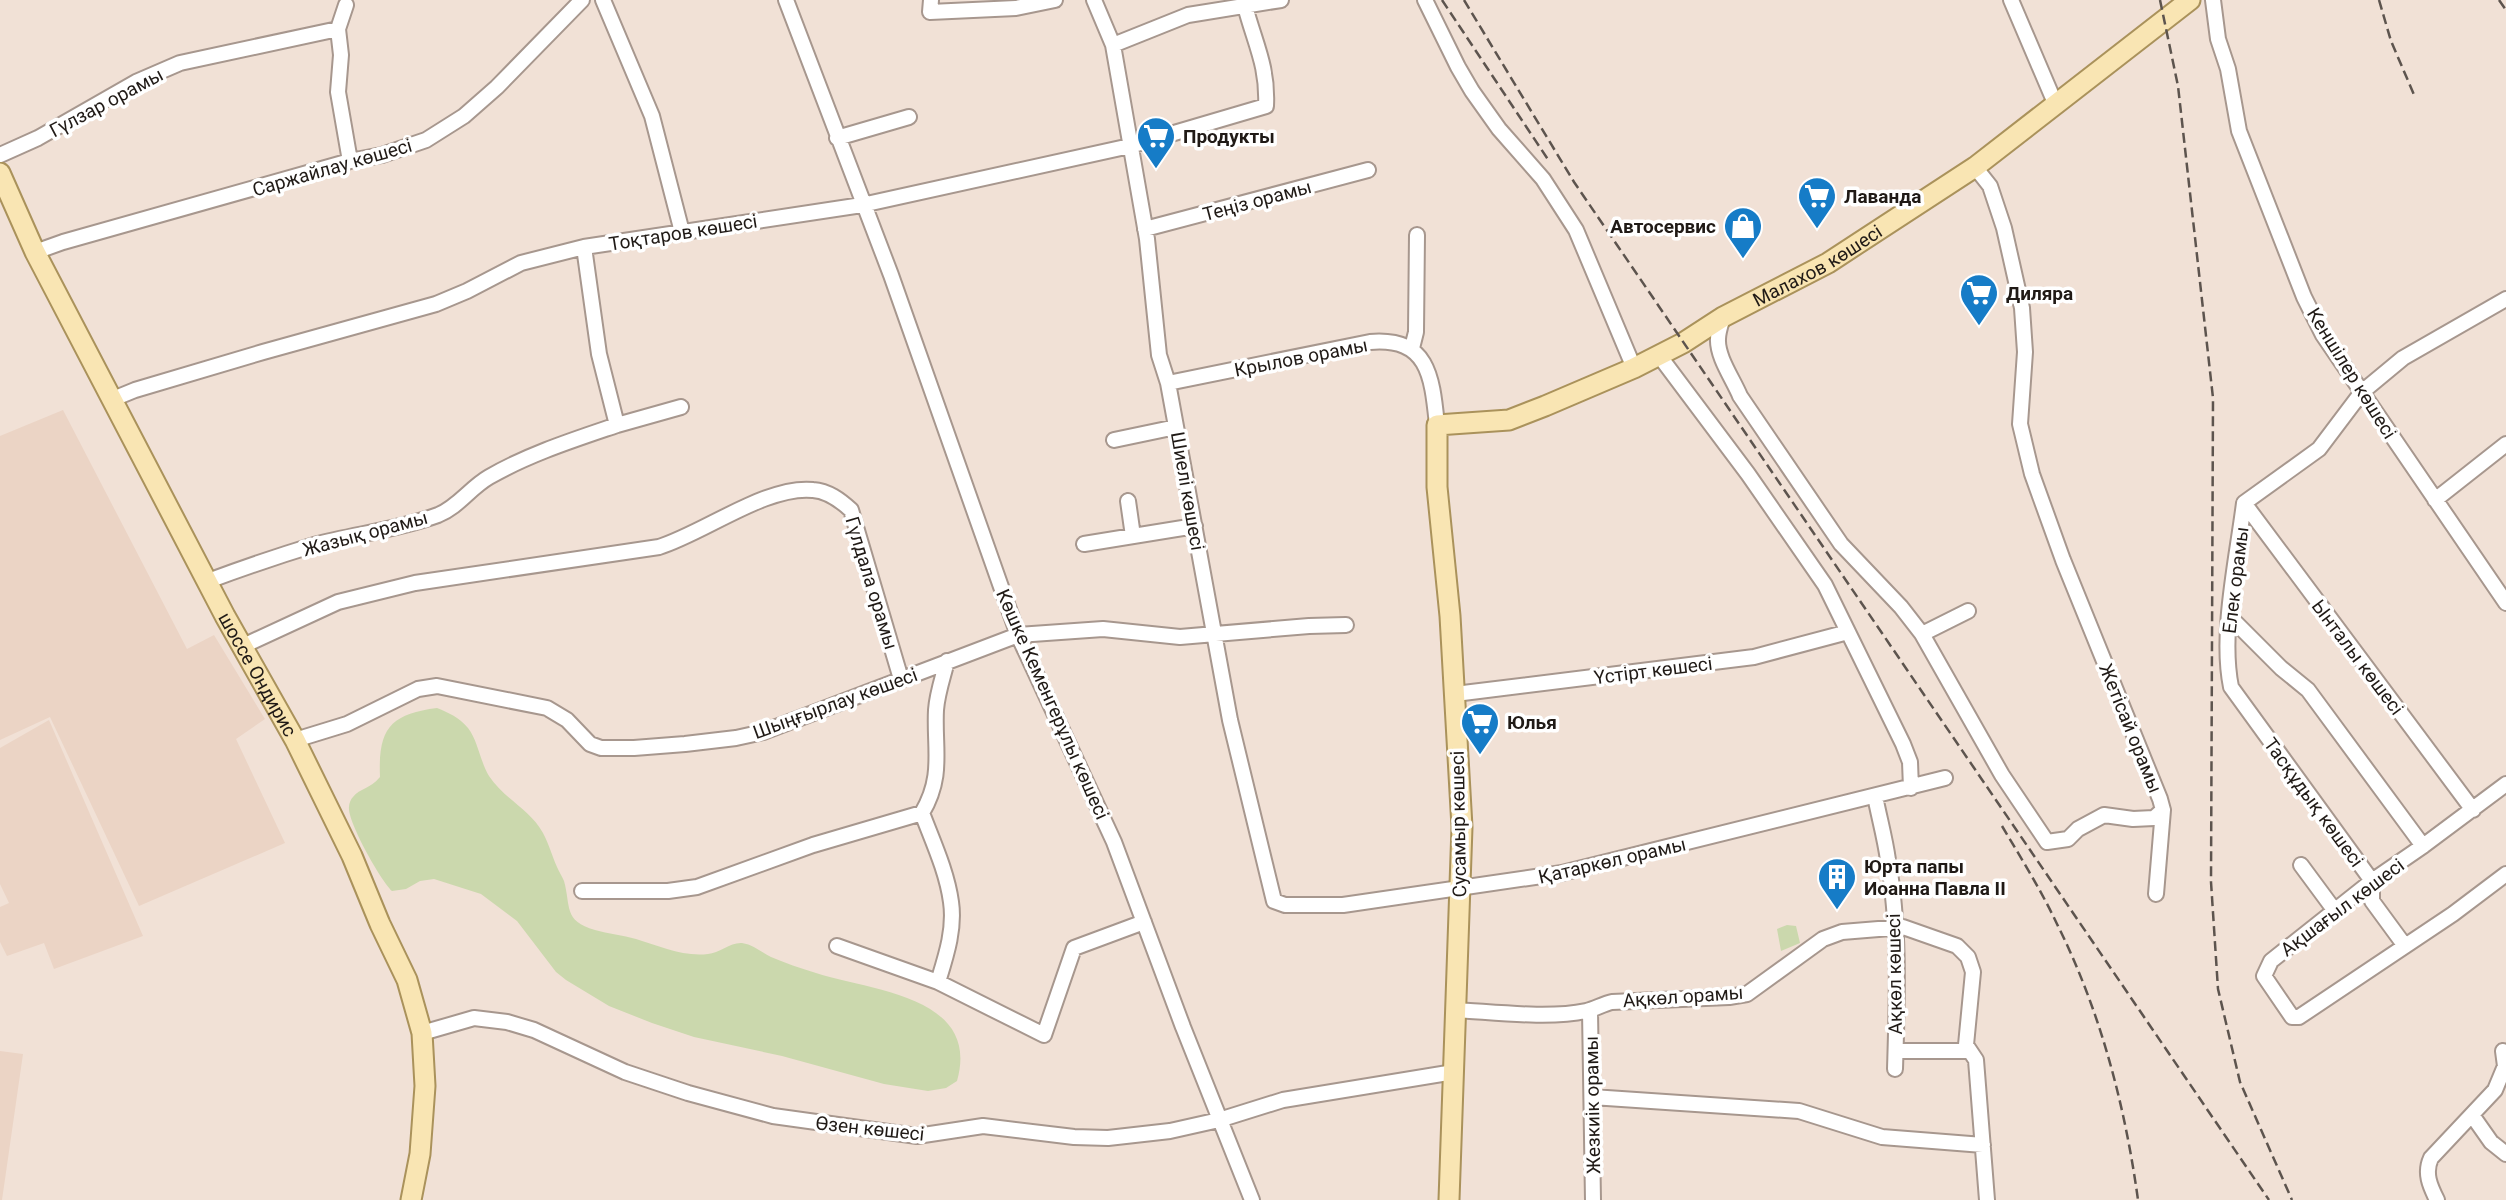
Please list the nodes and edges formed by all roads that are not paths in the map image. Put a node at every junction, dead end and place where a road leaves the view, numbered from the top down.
1 (582, 0) edge
2 (603, 0) edge
3 (786, 0) edge
4 (1055, 0) edge
5 (1281, 0) edge
6 (1425, 0) edge
7 (2011, 0) edge
8 (2190, 0) edge
9 (2213, 0) edge
10 (347, 2) edge
11 (1096, 2) edge
12 (930, 6) edge
13 (1245, 6) junction
14 (338, 29) junction
15 (1112, 45) junction
16 (2055, 103) junction
17 (909, 117) dead end
18 (837, 138) junction
19 (1130, 146) junction
20 (0, 155) edge
21 (350, 161) junction
22 (1975, 167) junction
23 (1368, 170) dead end
24 (0, 173) edge
25 (862, 205) junction
26 (1145, 229) junction
27 (682, 232) junction
28 (1417, 235) dead end
29 (584, 247) junction
30 (35, 252) junction
31 (2506, 299) edge
32 (1723, 317) junction
33 (1412, 348) junction
34 (1658, 354) junction
35 (1634, 368) junction
36 (1168, 383) junction
37 (2362, 392) junction
38 (113, 399) junction
39 (681, 408) dead end
40 (617, 425) junction
41 (1437, 425) junction
42 (1176, 427) junction
43 (1114, 440) dead end
44 (2506, 444) edge
45 (2434, 500) junction
46 (1128, 501) dead end
47 (2245, 503) junction
48 (1195, 526) junction
49 (1133, 536) junction
50 (1084, 544) dead end
51 (208, 581) junction
52 (2506, 603) edge
53 (1968, 611) dead end
54 (2230, 617) junction
55 (1346, 625) dead end
56 (1848, 632) junction
57 (1922, 634) junction
58 (1018, 635) junction
59 (1214, 636) junction
60 (243, 646) junction
61 (947, 661) junction
62 (901, 679) junction
63 (1455, 694) junction
64 (2236, 697) joint
65 (295, 740) junction
66 (1945, 778) dead end
67 (2506, 784) edge
68 (1911, 788) junction
69 (1875, 796) junction
70 (2163, 810) junction
71 (2473, 810) junction
72 (922, 813) junction
73 (2423, 846) junction
74 (2301, 865) dead end
75 (2506, 874) edge
76 (2372, 881) junction
77 (1460, 890) junction
78 (582, 891) dead end
79 (2156, 894) dead end
80 (1308, 906) joint
81 (2335, 911) junction
82 (1143, 922) junction
83 (1894, 928) junction
84 (837, 946) dead end
85 (2404, 946) junction
86 (938, 982) junction
87 (1455, 1010) junction
88 (1590, 1011) junction
89 (422, 1033) junction
90 (1896, 1051) junction
91 (1970, 1051) junction
92 (2503, 1051) dead end
93 (1895, 1069) dead end
94 (1454, 1072) junction
95 (1592, 1097) junction
96 (2472, 1115) junction
97 (1219, 1120) junction
98 (1983, 1145) junction
99 (2506, 1154) edge
100 (411, 1200) edge
101 (1252, 1200) edge
102 (1449, 1200) edge
103 (1593, 1200) edge
104 (1987, 1200) edge
105 (2437, 1200) edge

1 - 21 street, Саржайлау көшесі
2 - 27 street
3 - 18 street, Көшке Кеменгерұлы көшесі
4 - 12 street
5 - 13 street
6 - 35 street
7 - 16 street
8 - 16 main road, Малахов көшесі
9 - 37 street, Кеншілер көшесі
10 - 14 street
11 - 15 street, Шиелі көшесі
13 - 15 street
13 - 19 street, Тоқтаров көшесі
14 - 20 street, Гүлзар орамы
14 - 21 street
15 - 19 street, Шиелі көшесі
16 - 22 main road, Малахов көшесі
17 - 18 street
18 - 25 street, Көшке Кеменгерұлы көшесі
19 - 25 street, Тоқтаров көшесі
19 - 26 street, Шиелі көшесі
21 - 30 street, Саржайлау көшесі
22 - 32 main road, Малахов көшесі
22 - 70 street, Жетісай орамы
23 - 26 street, Теңіз орамы
24 - 30 main road, шоссе Ондирис
25 - 27 street, Тоқтаров көшесі
25 - 58 street, Көшке Кеменгерұлы көшесі
26 - 36 street, Шиелі көшесі
27 - 29 street, Тоқтаров көшесі
28 - 33 street
29 - 38 street, Тоқтаров көшесі
29 - 40 street
30 - 38 main road, шоссе Ондирис
31 - 37 street, Елек орамы
32 - 34 main road, Малахов көшесі
32 - 57 street, Жетісай орамы
33 - 36 street, Крылов орамы
33 - 41 street, Сусамыр көшесі
34 - 35 main road, Малахов көшесі
34 - 56 street
35 - 41 main road, Малахов көшесі
36 - 42 street, Шиелі көшесі
37 - 45 street, Кеншілер көшесі
37 - 47 street, Елек орамы
38 - 51 main road, шоссе Ондирис
39 - 40 street, Жазық орамы
40 - 51 street, Жазық орамы
41 - 63 main road, Сусамыр көшесі
42 - 43 street
42 - 48 street, Шиелі көшесі
44 - 45 street
45 - 52 street, Кеншілер көшесі
46 - 49 street
47 - 54 street, Елек орамы
47 - 71 street, Ынталы көшесі
48 - 49 street
48 - 59 street, Шиелі көшесі
49 - 50 street
51 - 60 main road, шоссе Ондирис
53 - 57 street
54 - 64 street, Елек орамы
54 - 73 street
55 - 59 street
56 - 63 street, Үстірт көшесі
56 - 68 street
57 - 70 street, Жетісай орамы
58 - 59 street
58 - 61 street, Шыңғырлау көшесі
58 - 82 street, Көшке Кеменгерұлы көшесі
59 - 80 street, Шиелі көшесі
60 - 62 street, Гүлдала орамы
60 - 65 main road, шоссе Ондирис
61 - 62 street, Шыңғырлау көшесі
61 - 72 street
62 - 65 street, Шыңғырлау көшесі
63 - 77 main road, Сусамыр көшесі
64 - 76 street, Тасқұдық көшесі
65 - 89 main road, шоссе Ондирис
66 - 68 street, Қатаркөл орамы
67 - 71 street, Ақшағыл көшесі
68 - 69 street, Қатаркөл орамы
69 - 77 street, Қатаркөл орамы
69 - 83 street, Ақкөл көшесі
70 - 79 street
71 - 73 street, Ақшағыл көшесі
72 - 78 street
72 - 86 street
73 - 76 street, Ақшағыл көшесі
74 - 81 street
75 - 85 street, Ақшағыл көшесі
76 - 81 street, Ақшағыл көшесі
76 - 85 street, Тасқұдық көшесі
77 - 80 street, Қатаркөл орамы
77 - 87 main road, Сусамыр көшесі
81 - 85 street, Ақшағыл көшесі
82 - 86 street
82 - 97 street, Көшке Кеменгерұлы көшесі
83 - 88 street, Ақкөл орамы
83 - 90 street, Ақкөл көшесі
83 - 91 street, Ақкөл орамы
84 - 86 street
87 - 88 street, Ақкөл орамы
87 - 94 main road, Сусамыр көшесі
88 - 95 street, Жезкиік орамы
89 - 97 street, Өзен көшесі
89 - 100 main road, шоссе Ондирис
90 - 91 street
90 - 93 street, Ақкөл көшесі
91 - 98 street, Ақкөл орамы
92 - 96 street
94 - 97 street, Өзен көшесі
94 - 102 main road, Сусамыр көшесі
95 - 98 street
95 - 103 street, Жезкиік орамы
96 - 99 street
96 - 105 street
97 - 101 street, Көшке Кеменгерұлы көшесі
98 - 104 street, Ақкөл орамы

